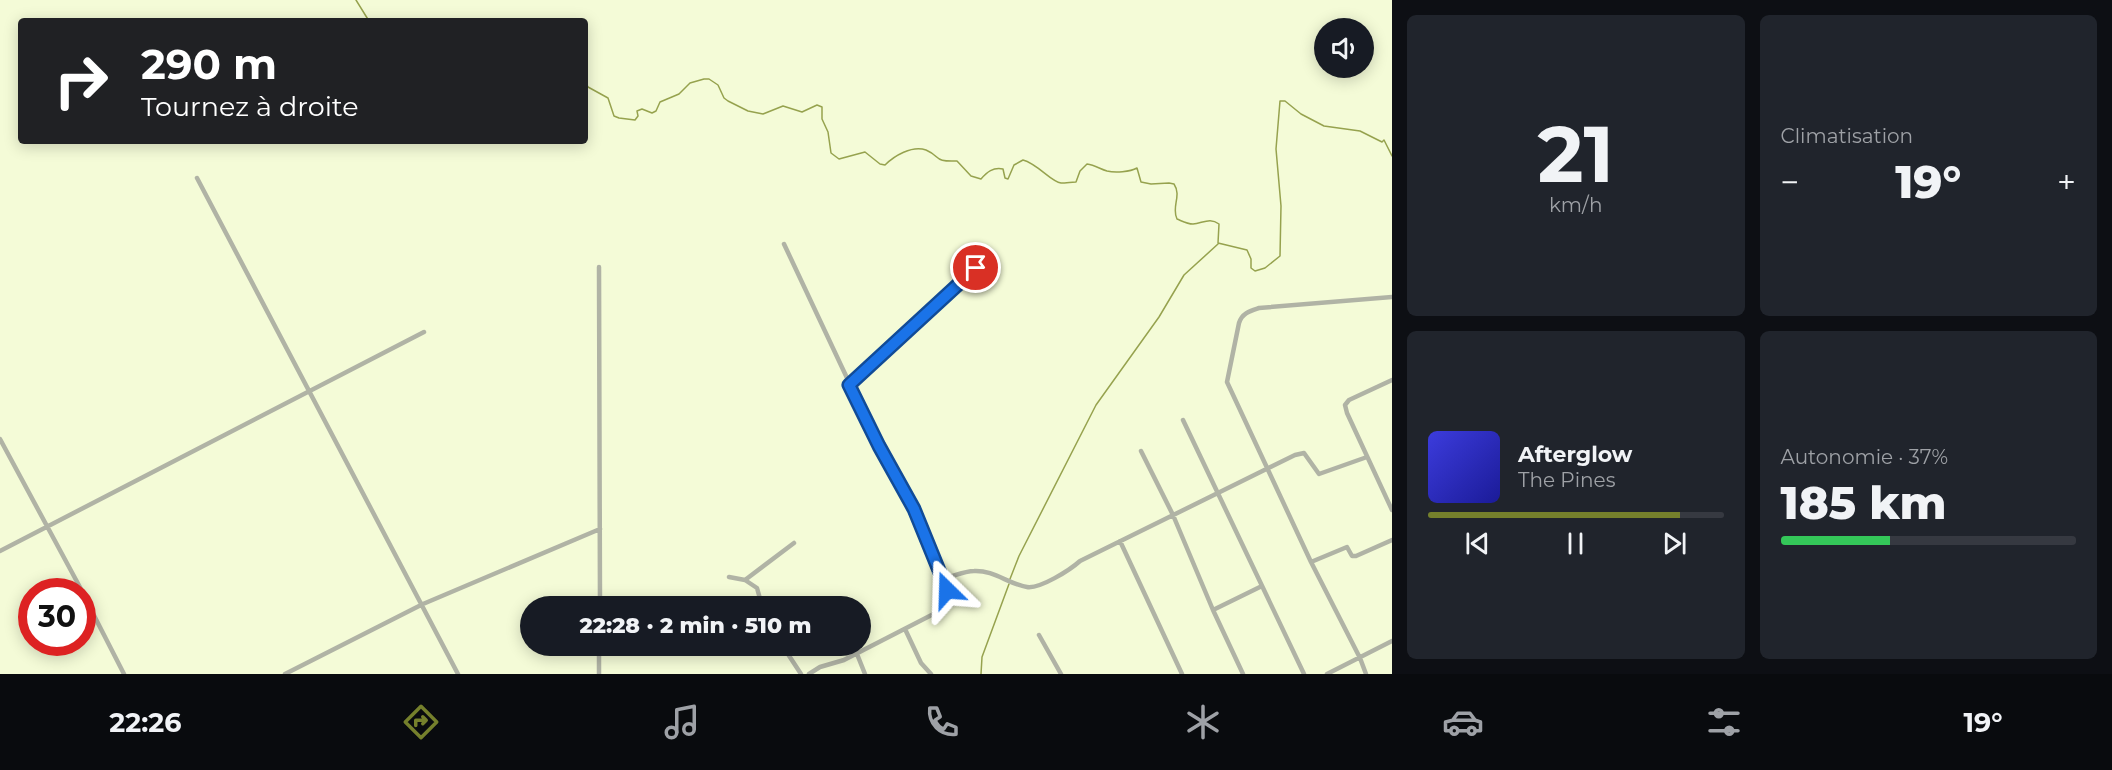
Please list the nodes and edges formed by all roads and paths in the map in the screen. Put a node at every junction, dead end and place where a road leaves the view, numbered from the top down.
1 (197, 178) dead end
2 (784, 244) dead end
3 (989, 256) dead end
4 (598, 267) dead end
5 (1392, 297) edge
6 (424, 332) dead end
7 (1392, 380) edge
8 (849, 385) junction
9 (310, 391) junction
10 (1183, 420) dead end
11 (0, 439) edge
12 (1142, 451) dead end
13 (1367, 457) junction
14 (1267, 469) junction
15 (1218, 493) junction
16 (1392, 510) edge
17 (1173, 515) junction
18 (49, 527) junction
19 (600, 529) junction
20 (1392, 540) edge
21 (1120, 542) junction
22 (794, 543) dead end
23 (0, 550) edge
24 (1311, 562) junction
25 (729, 577) dead end
26 (75, 578) edge
27 (942, 579) junction
28 (745, 580) junction
29 (1262, 586) junction
30 (600, 596) edge
31 (759, 596) edge
32 (423, 604) junction
33 (1213, 610) junction
34 (96, 619) edge
35 (906, 629) junction
36 (1039, 634) dead end
37 (1392, 641) edge
38 (871, 647) edge
39 (599, 656) edge
40 (789, 656) edge
41 (853, 656) edge
42 (858, 656) edge
43 (1360, 658) junction
44 (124, 674) edge
45 (285, 674) edge
46 (458, 674) edge
47 (599, 674) edge
48 (801, 674) edge
49 (809, 674) edge
50 (865, 674) edge
51 (931, 674) edge
52 (1061, 674) edge
53 (1182, 674) edge
54 (1243, 674) edge
55 (1304, 674) edge
56 (1327, 674) edge
57 (1366, 674) edge

1 - 9 street
2 - 8 street
3 - 8 street
4 - 19 street
5 - 14 street
6 - 9 street
7 - 13 street
8 - 27 street
9 - 18 street
9 - 32 street
10 - 15 street
11 - 18 street
12 - 17 street
13 - 14 street
13 - 16 street
14 - 15 street
14 - 24 street
15 - 17 street
15 - 29 street
17 - 21 street
17 - 33 street
18 - 23 street
18 - 26 street
19 - 30 street
19 - 32 street
20 - 24 street
21 - 27 street
21 - 53 street
22 - 28 street
24 - 43 street
25 - 28 street
27 - 35 street
28 - 31 street
29 - 33 street
29 - 55 street
32 - 45 street
32 - 46 street
33 - 54 street
34 - 44 street
35 - 38 street
35 - 51 street
36 - 52 street
37 - 43 street
39 - 47 street
40 - 48 street
41 - 49 street
42 - 50 street
43 - 56 street
43 - 57 street

